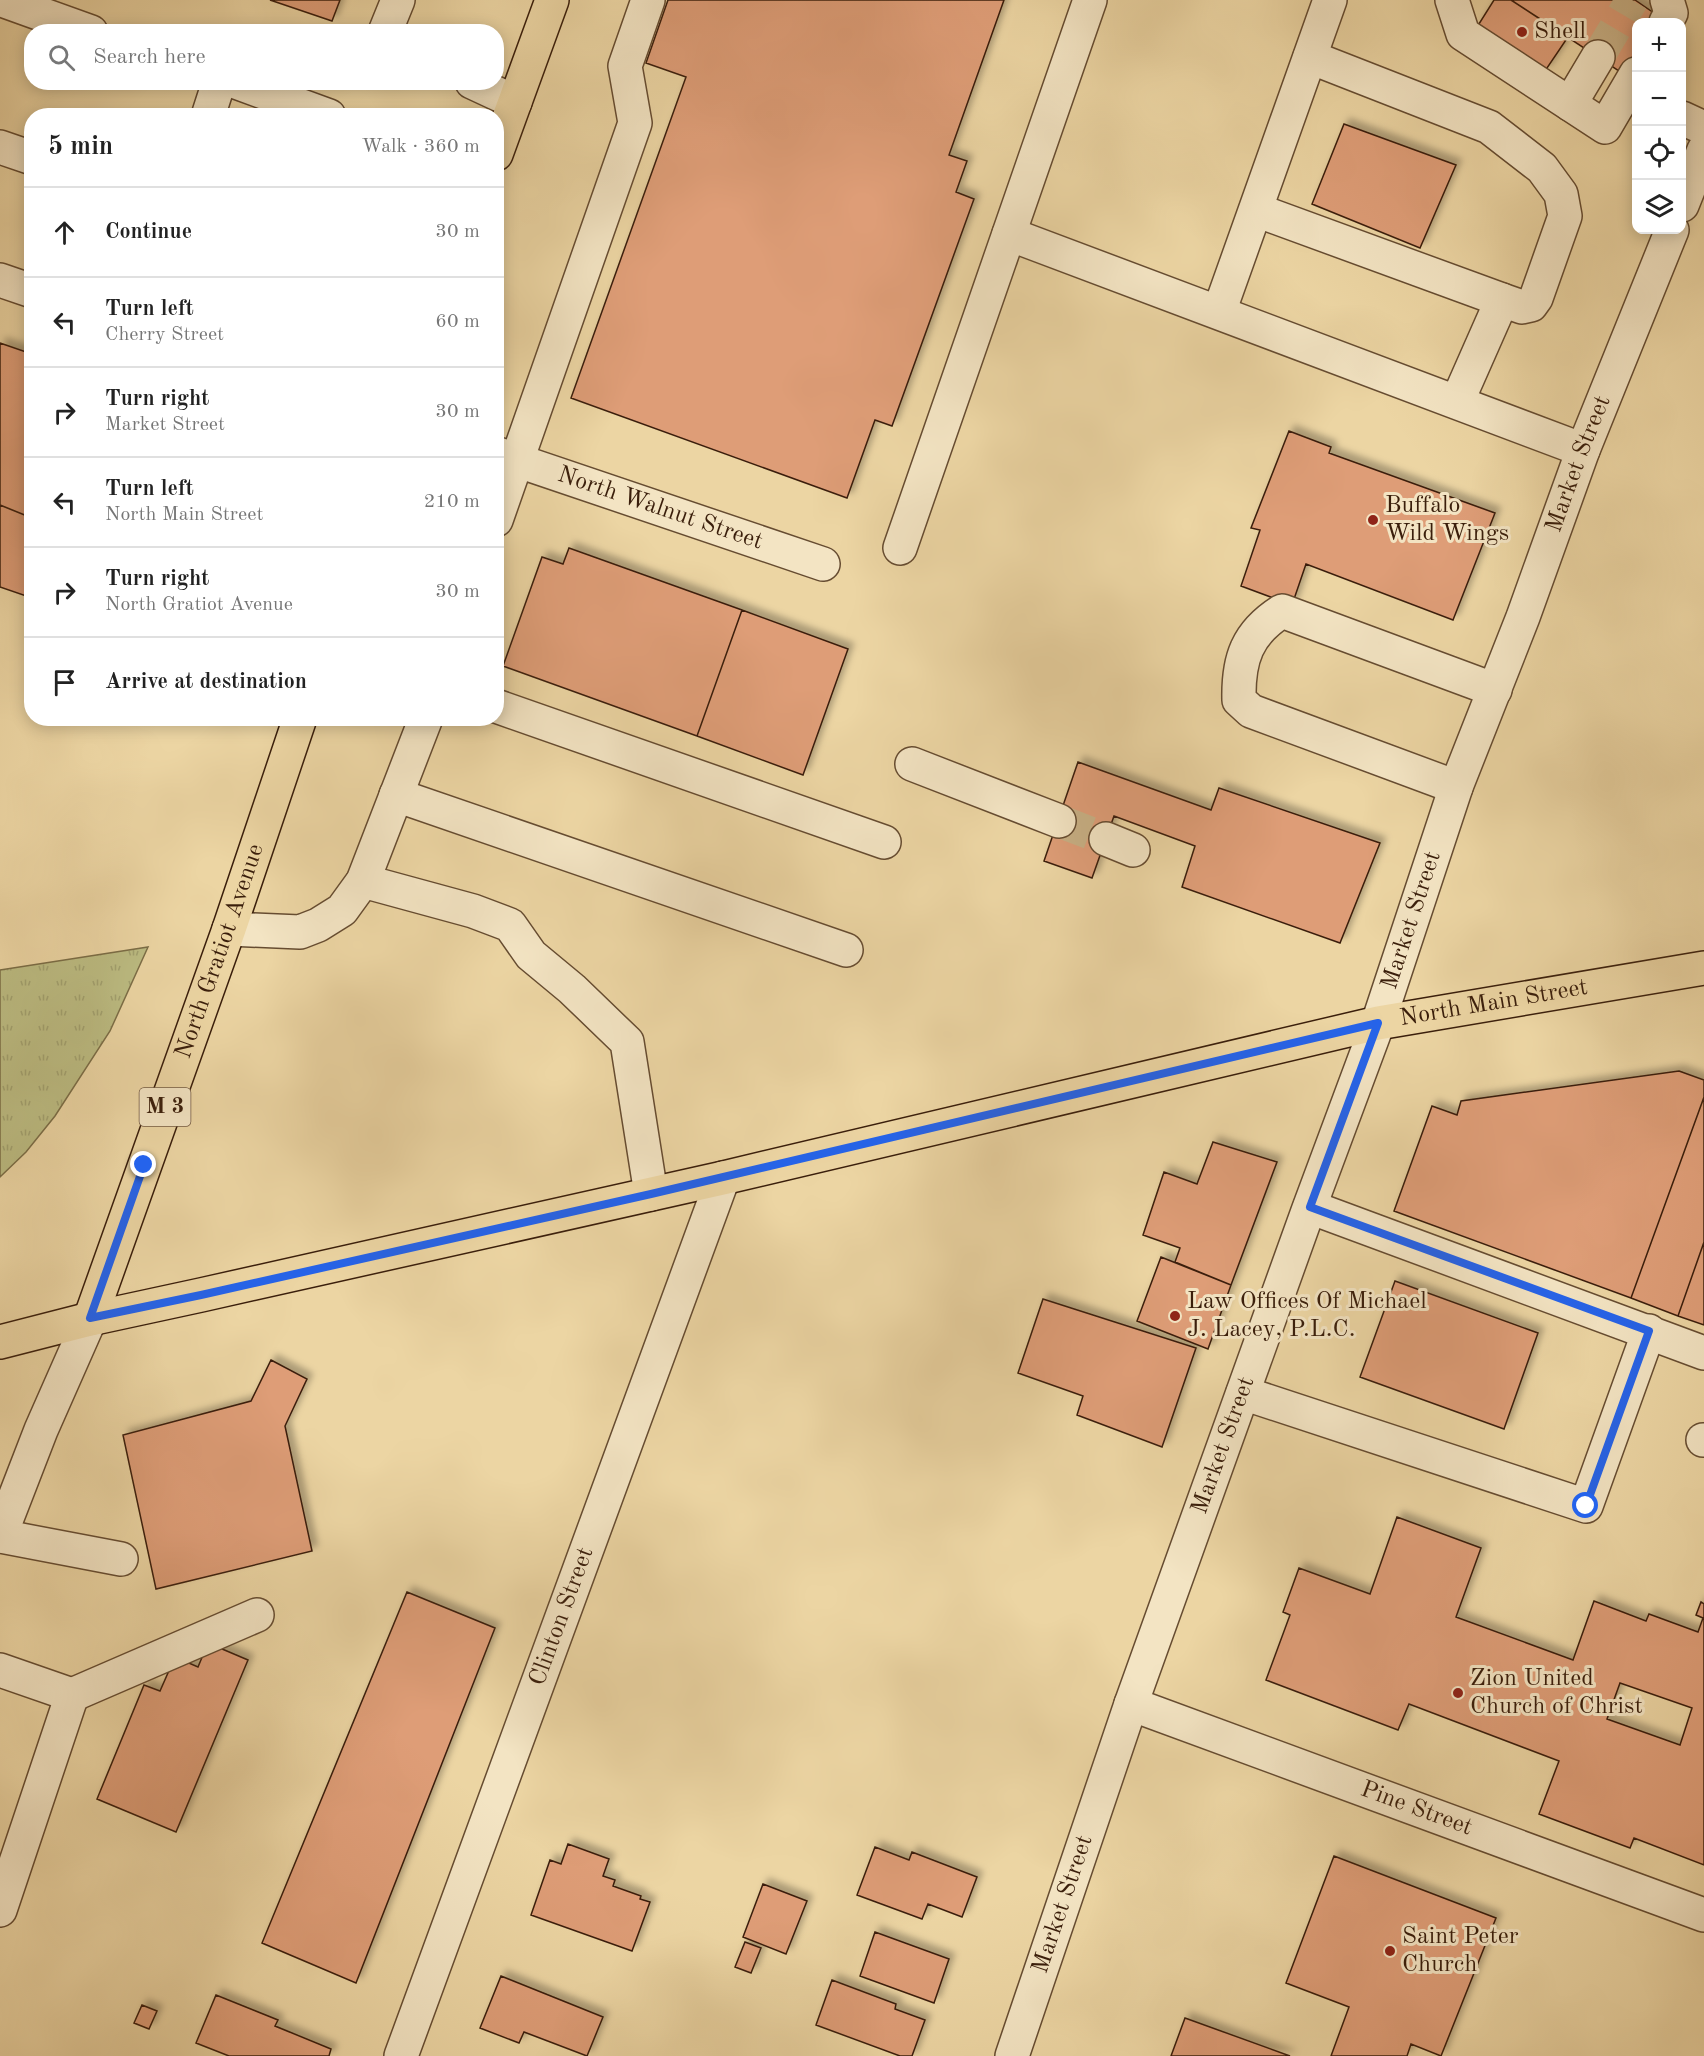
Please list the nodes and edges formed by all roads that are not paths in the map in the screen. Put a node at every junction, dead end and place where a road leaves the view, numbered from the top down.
1 (2, 0) edge
2 (398, 0) edge
3 (552, 0) edge
4 (648, 0) edge
5 (1090, 0) edge
6 (1330, 0) edge
7 (1452, 0) edge
8 (1667, 0) edge
9 (1668, 18) edge
10 (69, 24) edge
11 (389, 24) edge
12 (1310, 57) junction
13 (1598, 57) tunnel mouth
14 (216, 90) edge
15 (258, 90) edge
16 (489, 90) edge
17 (1632, 90) edge
18 (515, 102) junction
19 (1570, 104) junction
20 (211, 108) edge
21 (307, 108) edge
22 (1686, 120) edge
23 (1704, 128) edge
24 (504, 132) edge
25 (0, 147) edge
26 (1704, 150) edge
27 (24, 155) edge
28 (1686, 195) edge
29 (1256, 210) junction
30 (1008, 234) junction
31 (1670, 234) edge
32 (0, 280) edge
33 (24, 288) edge
34 (1502, 300) junction
35 (1220, 312) junction
36 (1457, 402) junction
37 (1583, 450) junction
38 (507, 457) edge
39 (504, 474) edge
40 (900, 548) dead end
41 (823, 564) dead end
42 (1495, 690) junction
43 (504, 709) edge
44 (297, 726) edge
45 (423, 726) edge
46 (912, 764) dead end
47 (1456, 787) junction
48 (396, 795) junction
49 (1059, 821) tunnel mouth
50 (884, 842) dead end
51 (363, 881) junction
52 (229, 929) junction
53 (846, 950) dead end
54 (1704, 968) edge
55 (1378, 1023) junction
56 (723, 1178) junction
57 (651, 1194) junction
58 (1310, 1207) junction
59 (90, 1318) junction
60 (1649, 1331) junction
61 (0, 1342) edge
62 (1704, 1353) edge
63 (1242, 1393) junction
64 (0, 1536) edge
65 (121, 1559) dead end
66 (257, 1614) dead end
67 (0, 1670) edge
68 (72, 1695) junction
69 (1131, 1704) junction
70 (0, 1910) edge
71 (1704, 1914) edge
72 (401, 2056) edge
73 (1012, 2056) edge

1 - 10 street
2 - 11 street
3 - 18 main road
4 - 38 street
5 - 30 street
6 - 12 street
7 - 19 street
8 - 9 street
12 - 29 street
12 - 34 street
13 - 19 street
14 - 20 street
15 - 21 street
16 - 18 street
17 - 19 street
18 - 24 main road
22 - 23 street
25 - 27 street
26 - 28 street
29 - 34 street
29 - 35 street
30 - 35 street
30 - 40 street
31 - 37 street, Market Street
32 - 33 street
34 - 36 street
35 - 36 street
36 - 37 street
37 - 42 street, Market Street
38 - 39 street
38 - 41 street, North Walnut Street
42 - 47 street, Market Street
42 - 47 street
43 - 50 street
44 - 52 main road, North Gratiot Avenue / M 3
45 - 48 street
46 - 49 street
47 - 55 street, Market Street
48 - 51 street
48 - 53 street
51 - 52 street
51 - 57 street
52 - 59 main road, North Gratiot Avenue / M 3
54 - 55 main road, North Main Street
55 - 56 main road, North Main Street
55 - 58 street, Market Street
56 - 57 main road, North Main Street
56 - 72 street, Clinton Street
57 - 59 main road, North Main Street
58 - 60 street
58 - 63 street, Market Street
59 - 61 main road, North Main Street
59 - 64 street
60 - 62 street
60 - 63 street
63 - 69 street, Market Street
64 - 65 street
66 - 68 street
67 - 68 street
68 - 70 street
69 - 71 street, Pine Street
69 - 73 street, Market Street

